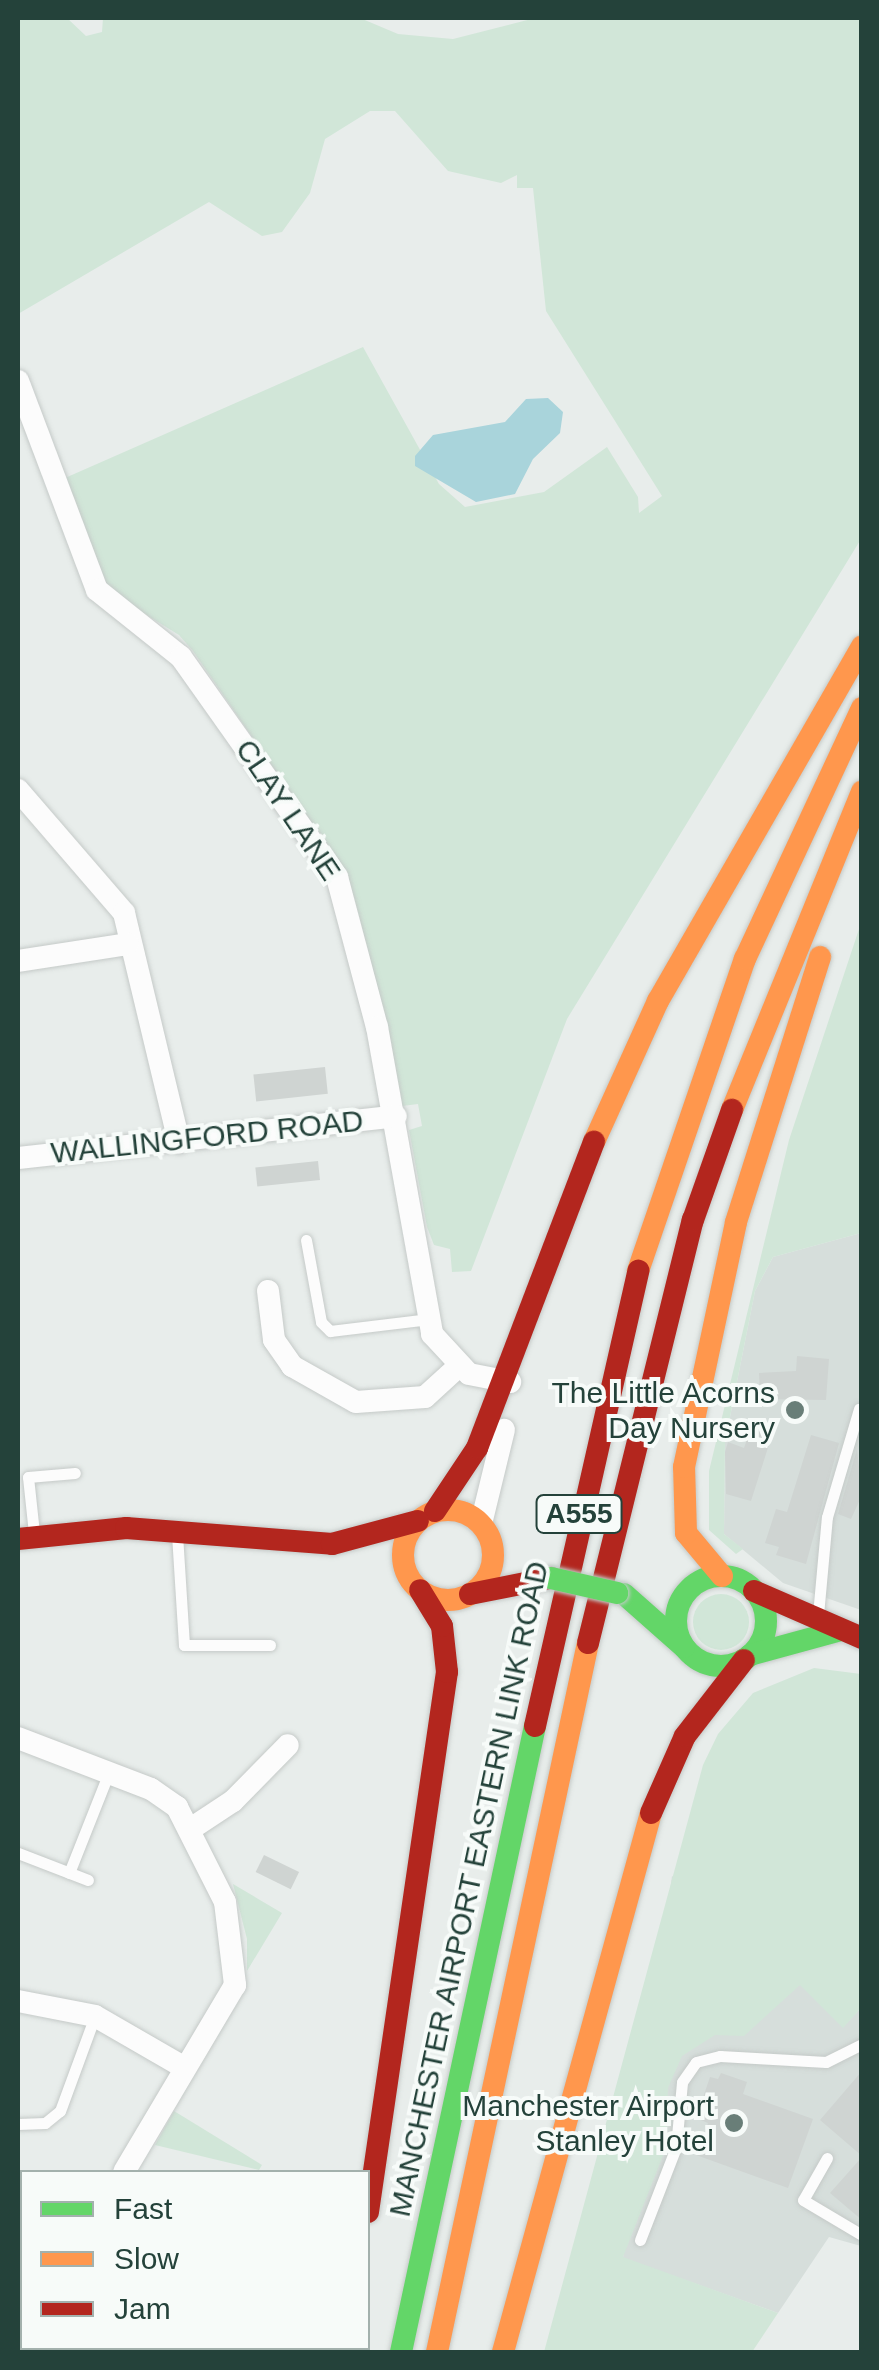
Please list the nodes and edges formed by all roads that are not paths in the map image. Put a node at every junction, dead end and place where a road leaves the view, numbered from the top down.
1 (18, 381) edge
2 (862, 646) edge
3 (862, 708) edge
4 (18, 790) edge
5 (862, 792) edge
6 (862, 844) edge
7 (128, 944) junction
8 (18, 961) edge
9 (396, 1116) junction
10 (179, 1142) junction
11 (18, 1158) edge
12 (306, 1240) dead end
13 (268, 1291) dead end
14 (429, 1319) junction
15 (458, 1367) junction
16 (502, 1380) junction
17 (859, 1408) edge
18 (74, 1473) dead end
19 (23, 1478) edge
20 (427, 1516) junction
21 (484, 1527) junction
22 (176, 1530) junction
23 (26, 1538) edge
24 (332, 1544) junction
25 (722, 1576) junction
26 (550, 1578) junction
27 (692, 1587) junction
28 (417, 1588) junction
29 (754, 1591) junction
30 (621, 1593) junction
31 (470, 1594) junction
32 (827, 1625) junction
33 (862, 1638) edge
34 (270, 1645) dead end
35 (684, 1648) junction
36 (747, 1658) junction
37 (18, 1738) edge
38 (288, 1745) dead end
39 (108, 1772) junction
40 (192, 1828) junction
41 (18, 1853) edge
42 (69, 1873) junction
43 (88, 1880) dead end
44 (18, 2001) edge
45 (95, 2016) junction
46 (862, 2044) edge
47 (185, 2068) junction
48 (18, 2124) edge
49 (826, 2158) dead end
50 (125, 2170) edge
51 (370, 2198) edge
52 (862, 2235) edge
53 (640, 2240) dead end
54 (401, 2352) edge
55 (437, 2352) edge
56 (503, 2352) edge

1 - 9 street, CLAY LANE
2 - 16 main road
3 - 54 main road, MANCHESTER AIRPORT EASTERN LINK ROAD / A555
4 - 7 street
5 - 55 main road, A555
6 - 25 main road
7 - 8 street
7 - 10 street
9 - 10 street, WALLINGFORD ROAD
9 - 14 street, CLAY LANE
10 - 11 street, WALLINGFORD ROAD
12 - 14 lane
13 - 15 street
14 - 15 street, CLAY LANE
15 - 16 street
16 - 20 main road
16 - 21 street
17 - 32 lane
18 - 19 lane
19 - 23 lane
20 - 21 main road
20 - 24 main road
20 - 28 main road
21 - 26 main road
21 - 31 main road
22 - 23 main road
22 - 24 main road
22 - 34 lane
24 - 28 main road
25 - 27 main road
25 - 29 main road
26 - 30 main road, bridge
26 - 31 main road
27 - 30 main road
27 - 35 main road
28 - 31 main road
28 - 51 main road
29 - 32 main road
29 - 36 main road
30 - 35 main road
32 - 33 main road
32 - 36 main road
35 - 36 main road
36 - 56 main road
37 - 39 street
38 - 40 street
39 - 40 street
39 - 42 lane
40 - 47 street
41 - 42 lane
42 - 43 lane
44 - 45 street
45 - 47 street
45 - 48 lane
46 - 53 lane
47 - 50 street
49 - 52 lane

